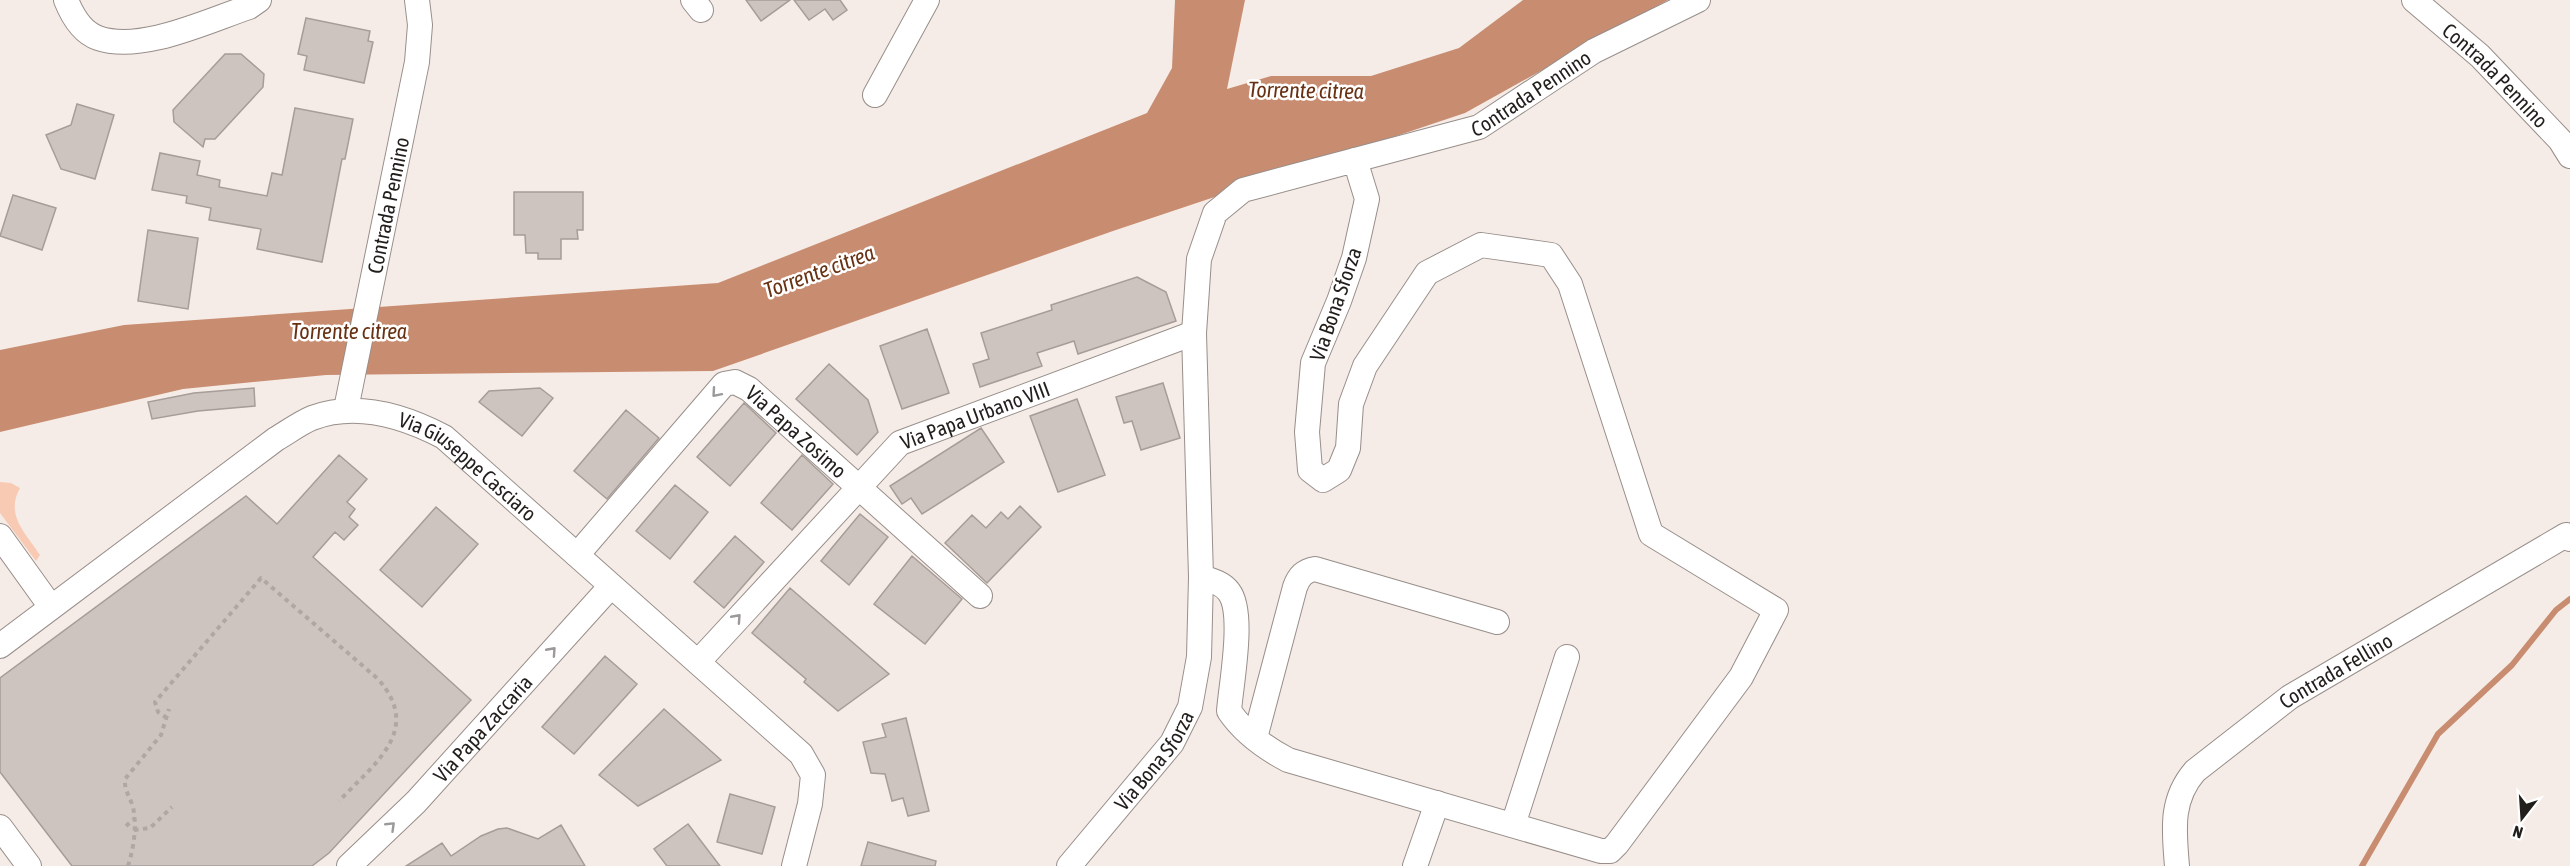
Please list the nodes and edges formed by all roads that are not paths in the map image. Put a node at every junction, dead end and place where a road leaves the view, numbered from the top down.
1 (66, 0) edge
2 (259, 0) edge
3 (417, 0) edge
4 (927, 0) edge
5 (1698, 0) edge
6 (2414, 0) edge
7 (875, 95) dead end
8 (2570, 156) edge
9 (1355, 160) junction
10 (1194, 333) junction
11 (346, 409) junction
12 (858, 486) junction
13 (2569, 535) edge
14 (0, 536) edge
15 (577, 555) junction
16 (1201, 578) junction
17 (611, 586) junction
18 (980, 596) dead end
19 (51, 607) junction
20 (1497, 622) dead end
21 (0, 646) edge
22 (1567, 657) dead end
23 (698, 662) junction
24 (1255, 738) junction
25 (1437, 803) junction
26 (1513, 825) junction
27 (0, 826) edge
28 (29, 866) edge
29 (349, 866) edge
30 (794, 866) edge
31 (1069, 866) edge
32 (1415, 866) edge
33 (2176, 866) edge

1 - 2 street
3 - 11 street, Contrada Pennino
4 - 7 street
5 - 9 street, Contrada Pennino
6 - 8 street, Contrada Pennino
9 - 10 street, Via Bona Sforza
9 - 26 street, Via Bona Sforza
10 - 12 street, Via Papa Urbano VIII
10 - 16 street, Via Bona Sforza
11 - 15 street, Via Giuseppe Casciaro
11 - 19 street, Via Giuseppe Casciaro
12 -> 15 street, Via Papa Zosimo
12 - 18 street, Via Papa Zosimo
23 -> 12 street, Via Papa Urbano VIII
13 - 33 street, Contrada Fellino
14 - 19 street
15 - 17 street, Via Giuseppe Casciaro
16 - 24 street
16 - 31 street, Via Bona Sforza
17 - 23 street, Via Giuseppe Casciaro
29 -> 17 street, Via Papa Zaccaria
19 - 21 street, Via Giuseppe Casciaro
20 - 24 street
22 - 26 street
23 - 30 street, Via Giuseppe Casciaro
24 - 25 street
25 - 26 street
25 - 32 street
27 - 28 street

